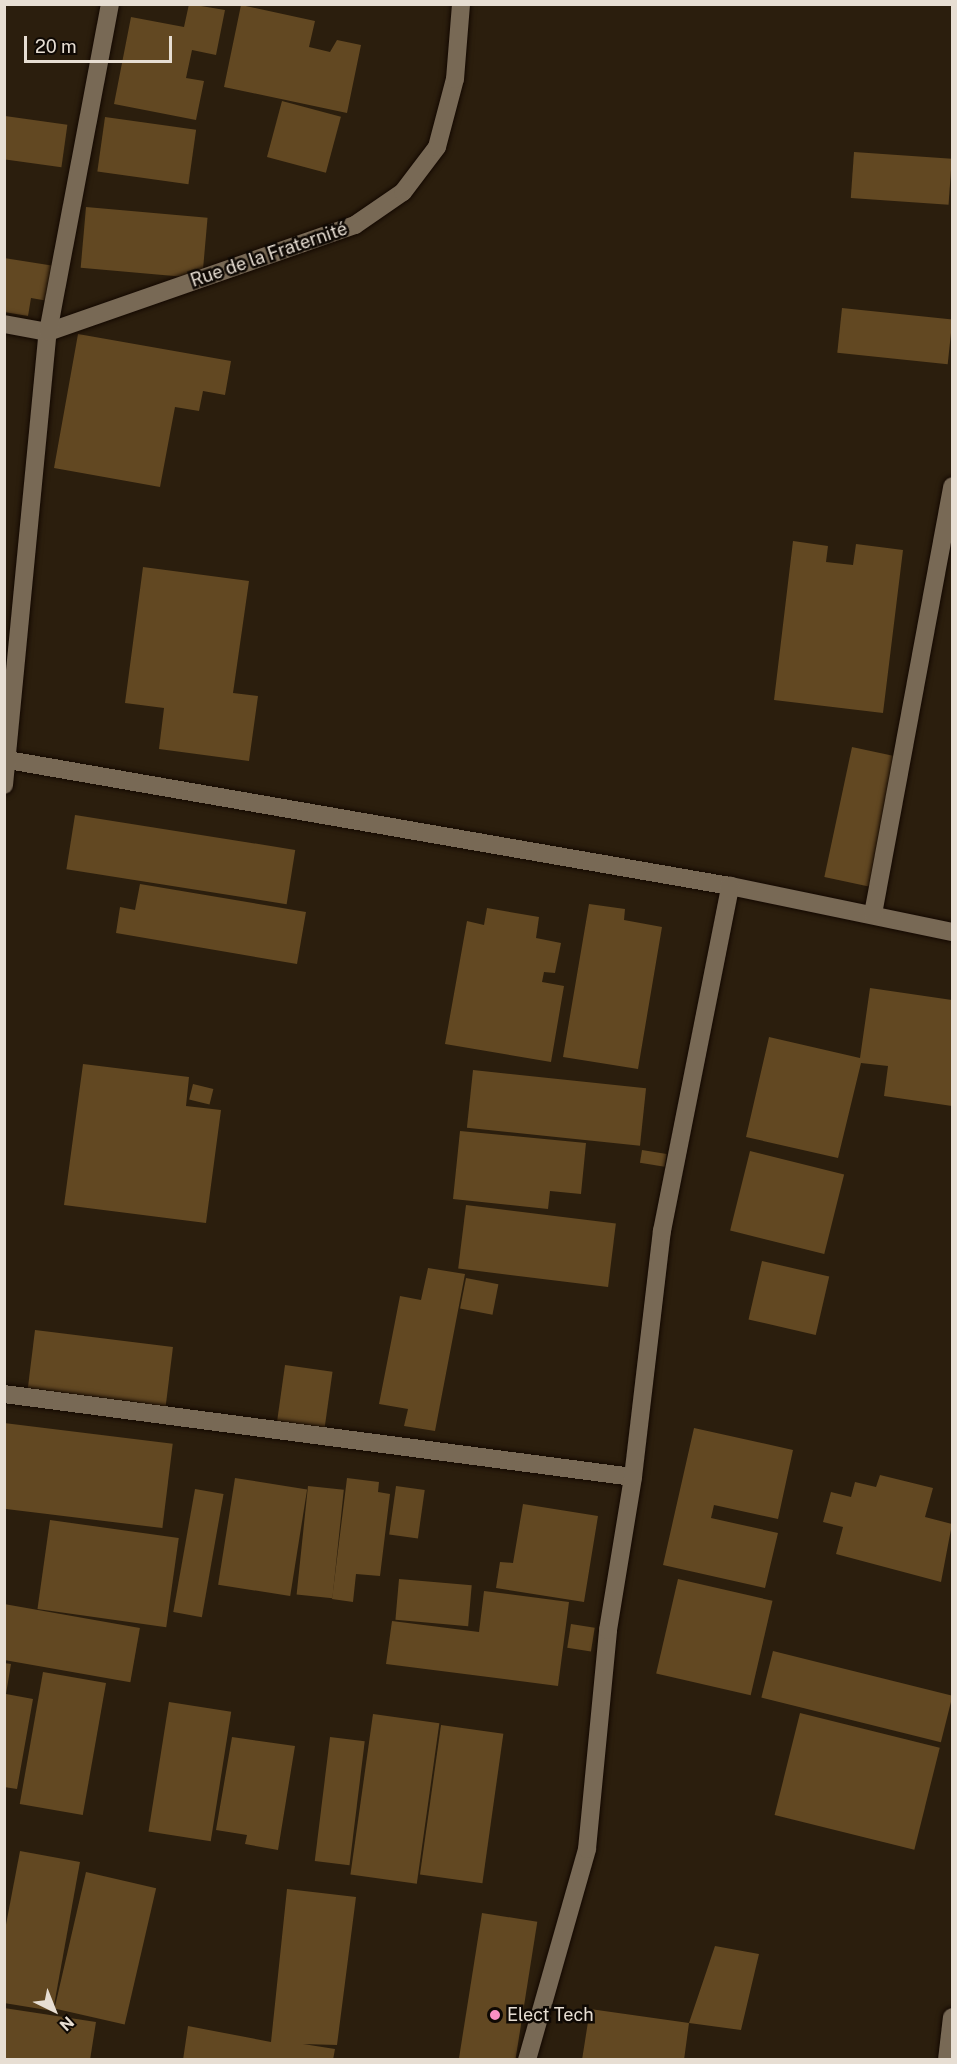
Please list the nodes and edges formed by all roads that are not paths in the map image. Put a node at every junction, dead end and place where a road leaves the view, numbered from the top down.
1 (110, 4) edge
2 (461, 4) edge
3 (4, 324) edge
4 (48, 332) junction
5 (952, 486) edge
6 (8, 760) junction
7 (4, 785) edge
8 (730, 886) junction
9 (873, 914) junction
10 (952, 932) edge
11 (4, 1394) edge
12 (633, 1477) junction
13 (952, 2017) edge
14 (527, 2060) edge
15 (947, 2060) edge

1 - 4 street
2 - 4 street, Rue de la Fraternité
3 - 4 street, Rue de la Fraternité
4 - 6 street
5 - 9 street
6 - 7 street
6 - 8 street
8 - 9 street
8 - 12 street
9 - 10 street
11 - 12 street
12 - 14 street
13 - 15 street

